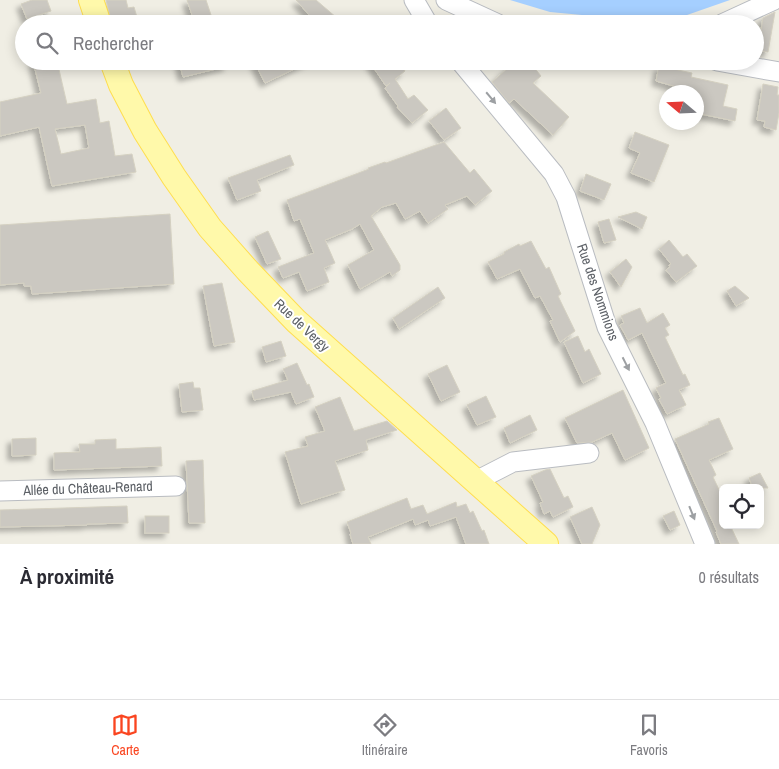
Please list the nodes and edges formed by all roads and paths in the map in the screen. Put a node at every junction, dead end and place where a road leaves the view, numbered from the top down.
1 (92, 0) edge
2 (414, 0) edge
3 (446, 0) edge
4 (774, 0) edge
5 (96, 15) edge
6 (423, 15) edge
7 (478, 15) edge
8 (742, 15) edge
9 (764, 69) edge
10 (115, 70) edge
11 (467, 70) edge
12 (779, 72) edge
13 (589, 453) dead end
14 (476, 481) junction
15 (176, 486) dead end
16 (0, 491) edge
17 (546, 544) edge
18 (705, 544) edge

1 - 5 main road
2 - 6 street
3 - 7 street
4 - 8 street
9 - 12 street
10 - 14 main road, Rue de Vergy
11 -> 18 street, Rue des Nommions
13 - 14 street
14 - 17 main road, Rue de Vergy
15 - 16 street, Allée du Château-Renard

